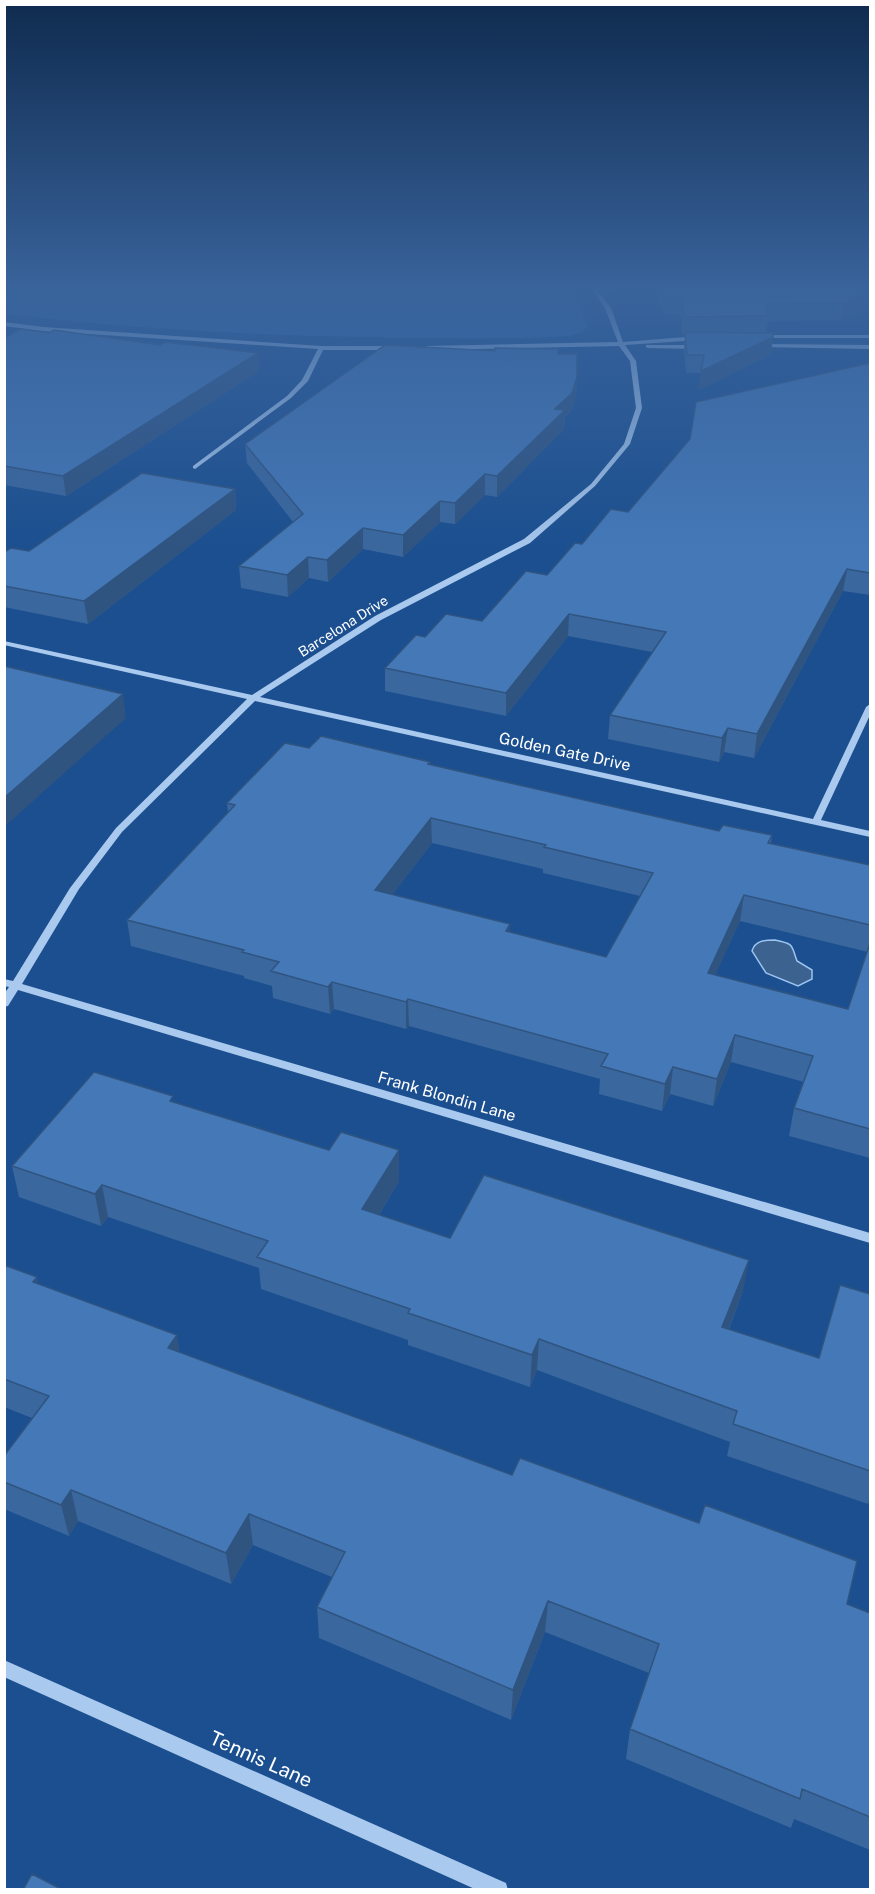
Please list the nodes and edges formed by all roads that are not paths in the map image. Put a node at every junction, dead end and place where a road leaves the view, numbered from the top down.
1 (307, 376) edge
2 (635, 376) edge
3 (195, 467) dead end
4 (4, 643) edge
5 (253, 698) junction
6 (870, 707) edge
7 (816, 822) junction
8 (870, 834) edge
9 (9, 984) edge
10 (4, 1004) edge
11 (870, 1238) edge
12 (4, 1668) edge
13 (500, 1890) edge

1 - 3 street
2 - 5 street, Barcelona Drive
4 - 5 street, Golden Gate Drive
5 - 7 street, Golden Gate Drive
5 - 9 street, Barcelona Drive
6 - 7 street
7 - 8 street, Golden Gate Drive
9 - 10 street, Barcelona Drive
9 - 11 street, Frank Blondin Lane
12 - 13 street, Tennis Lane

